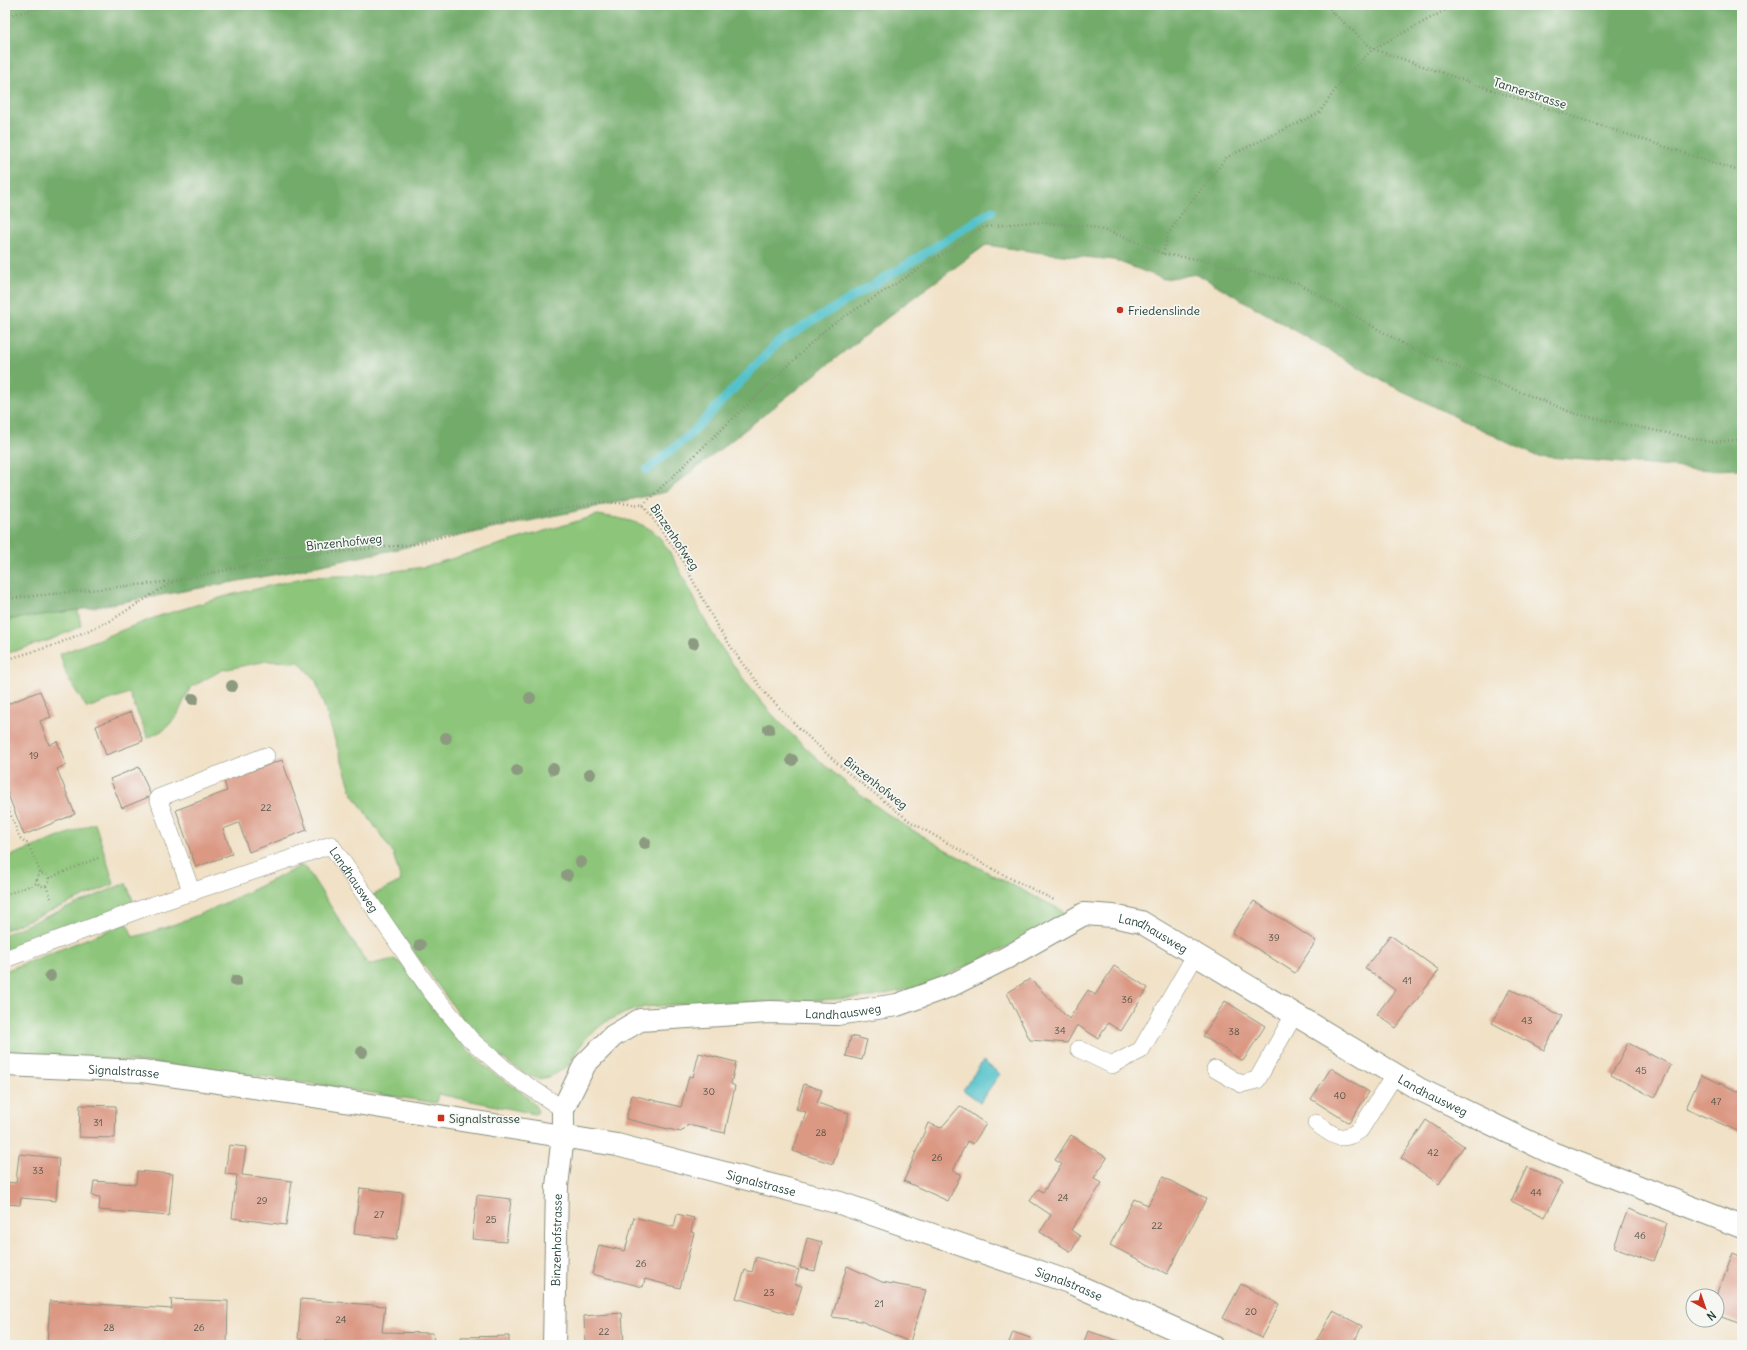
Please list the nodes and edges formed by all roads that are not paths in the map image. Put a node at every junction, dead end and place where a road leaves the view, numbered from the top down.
1 (266, 756) dead end
2 (192, 893) junction
3 (1196, 954) junction
4 (5, 959) edge
5 (1295, 1013) junction
6 (1079, 1049) dead end
7 (5, 1065) edge
8 (1215, 1069) dead end
9 (1395, 1074) junction
10 (564, 1109) junction
11 (1316, 1123) dead end
12 (563, 1136) junction
13 (1742, 1227) edge
14 (1204, 1343) edge
15 (554, 1345) edge

1 - 2 lane
2 - 4 lane, Landhausweg
2 - 10 lane, Landhausweg
3 - 5 street, Landhausweg
3 - 6 lane
3 - 10 street, Landhausweg
5 - 8 lane
5 - 9 street, Landhausweg
7 - 12 street, Signalstrasse
9 - 11 lane
9 - 13 street, Landhausweg
10 - 12 street, Landhausweg
12 - 14 street, Signalstrasse
12 - 15 street, Binzenhofstrasse

